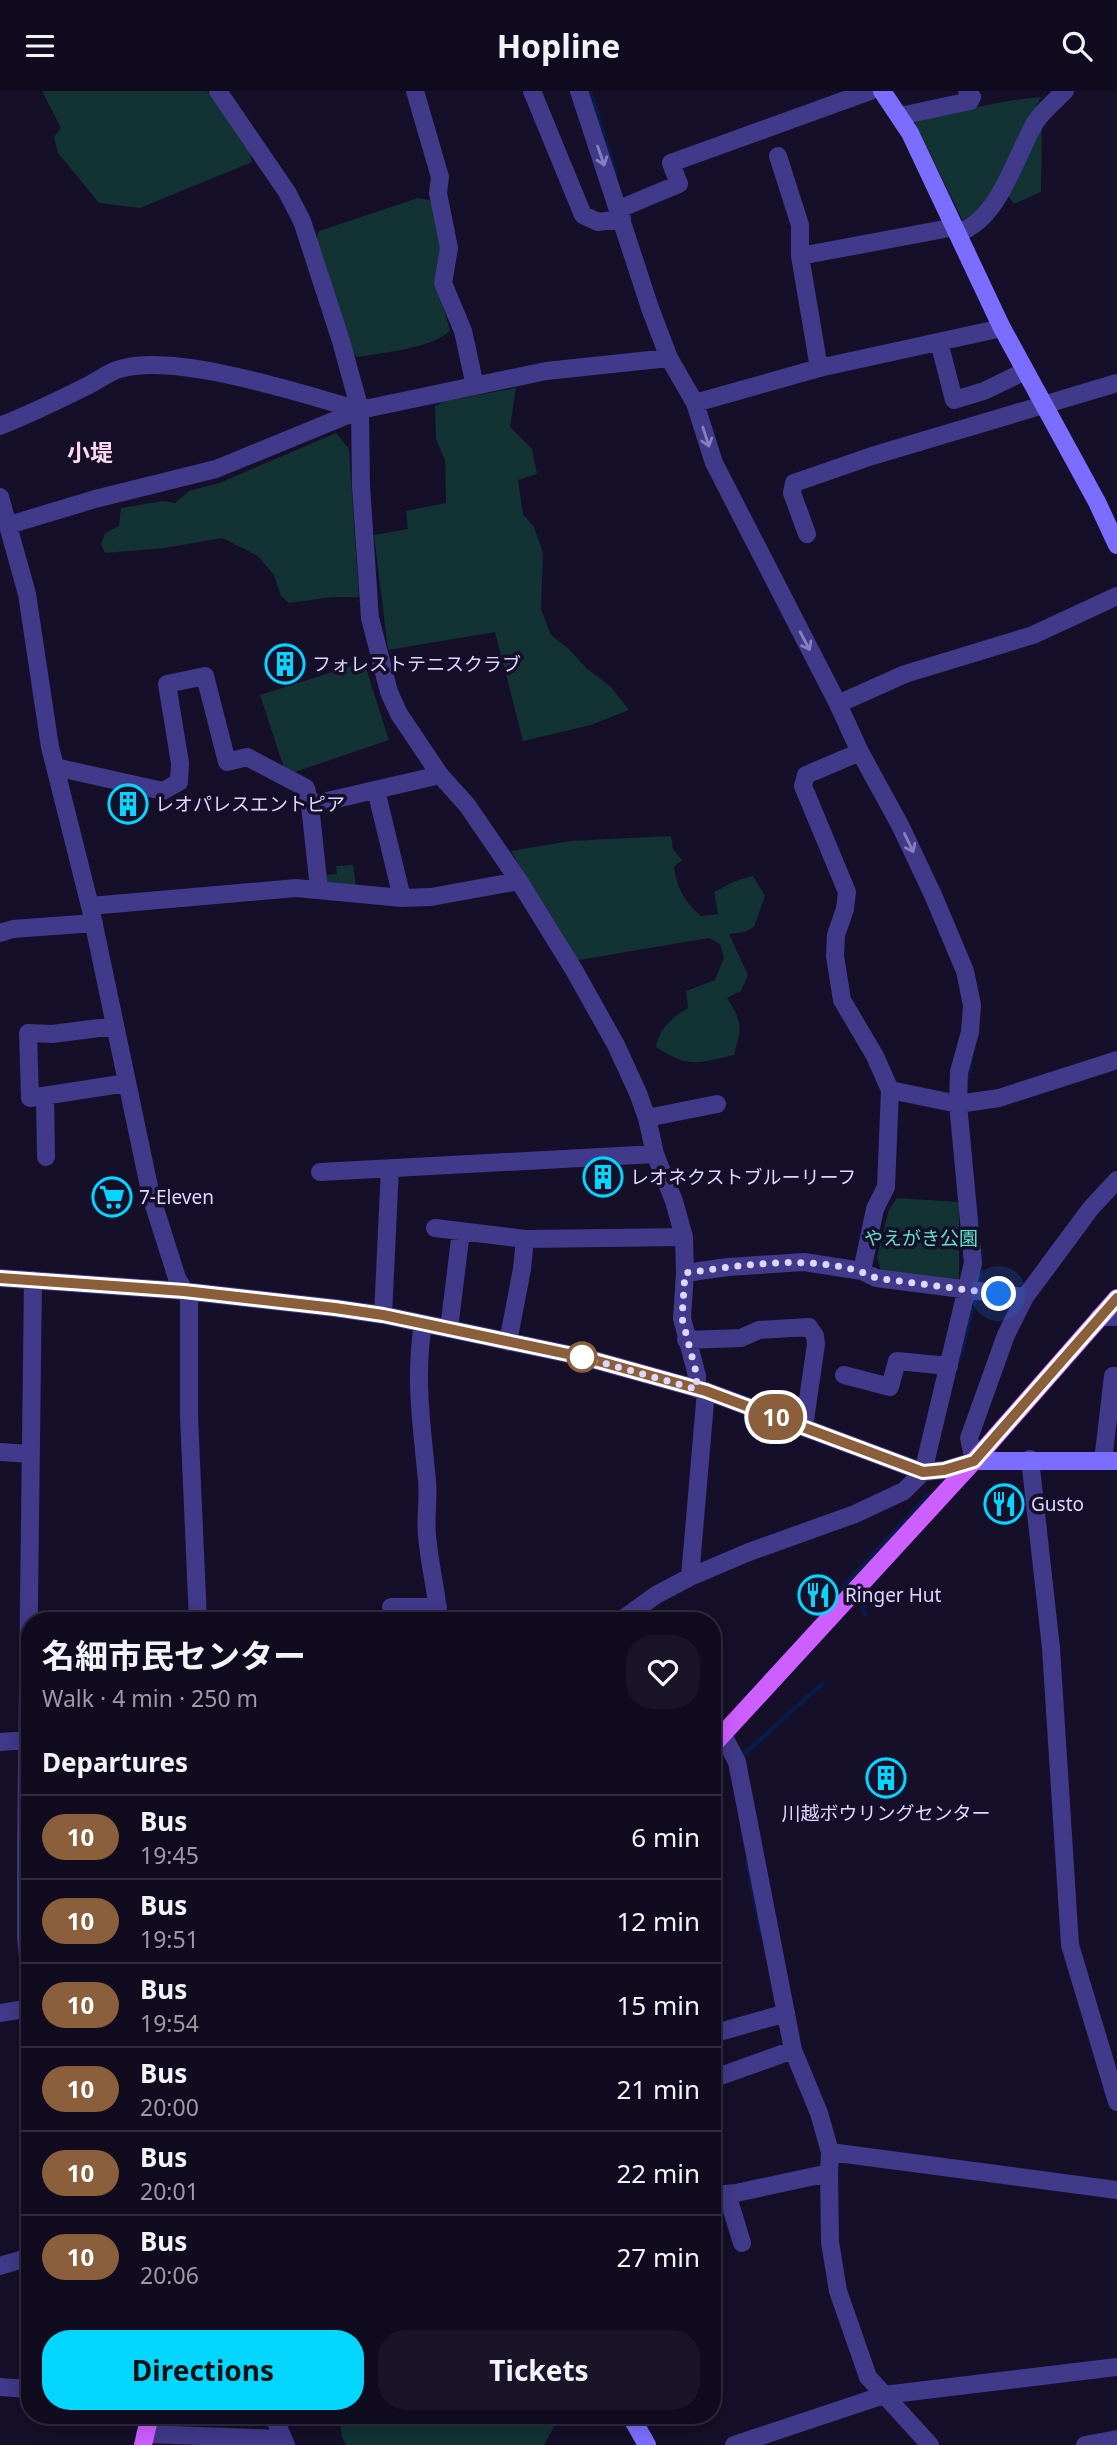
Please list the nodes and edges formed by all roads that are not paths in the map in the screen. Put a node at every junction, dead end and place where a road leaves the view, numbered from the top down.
1 (218, 91) edge
2 (415, 91) edge
3 (532, 91) edge
4 (579, 91) edge
5 (870, 91) edge
6 (882, 91) edge
7 (967, 91) edge
8 (1049, 91) edge
9 (1065, 91) edge
10 (900, 116) junction
11 (1036, 122) junction
12 (778, 156) dead end
13 (620, 214) junction
14 (956, 230) junction
15 (800, 256) junction
16 (1002, 328) junction
17 (939, 342) junction
18 (669, 358) junction
19 (819, 368) junction
20 (1025, 371) junction
21 (1117, 383) edge
22 (475, 386) junction
23 (695, 403) junction
24 (1043, 404) junction
25 (360, 410) junction
26 (0, 426) edge
27 (0, 497) edge
28 (9, 525) junction
29 (807, 534) dead end
30 (1117, 545) edge
31 (1117, 596) edge
32 (838, 704) junction
33 (860, 752) junction
34 (55, 767) junction
35 (440, 775) junction
36 (376, 790) junction
37 (310, 805) junction
38 (519, 881) junction
39 (319, 889) junction
40 (402, 898) junction
41 (92, 915) junction
42 (0, 933) edge
43 (115, 1026) junction
44 (1117, 1060) edge
45 (127, 1083) junction
46 (890, 1090) junction
47 (46, 1096) junction
48 (717, 1104) dead end
49 (958, 1104) junction
50 (647, 1118) junction
51 (655, 1154) junction
52 (46, 1157) dead end
53 (390, 1168) junction
54 (320, 1172) dead end
55 (1117, 1180) edge
56 (435, 1228) dead end
57 (461, 1231) junction
58 (684, 1237) junction
59 (525, 1239) junction
60 (862, 1271) junction
61 (685, 1273) junction
62 (0, 1278) edge
63 (33, 1280) junction
64 (184, 1291) junction
65 (975, 1291) junction
66 (1025, 1297) junction
67 (1117, 1298) edge
68 (383, 1315) junction
69 (1108, 1317) edge
70 (423, 1324) junction
71 (449, 1329) junction
72 (687, 1340) junction
73 (508, 1342) junction
74 (949, 1367) junction
75 (844, 1375) dead end
76 (1117, 1376) edge
77 (701, 1390) junction
78 (804, 1427) junction
79 (0, 1452) edge
80 (31, 1454) junction
81 (1030, 1459) junction
82 (974, 1461) junction
83 (1110, 1461) edge
84 (923, 1472) junction
85 (690, 1577) junction
86 (391, 1608) dead end
87 (29, 1612) edge
88 (198, 1612) edge
89 (423, 1612) edge
90 (439, 1612) edge
91 (632, 1612) edge
92 (721, 1737) edge
93 (21, 1740) edge
94 (0, 1742) edge
95 (721, 1743) edge
96 (21, 2010) edge
97 (0, 2013) edge
98 (786, 2013) junction
99 (721, 2031) edge
100 (793, 2050) junction
101 (721, 2076) edge
102 (1117, 2102) edge
103 (830, 2152) junction
104 (829, 2173) junction
105 (1117, 2190) edge
106 (721, 2194) edge
107 (721, 2198) edge
108 (742, 2243) dead end
109 (21, 2260) edge
110 (0, 2266) edge
111 (1117, 2367) edge
112 (0, 2387) edge
113 (21, 2388) edge
114 (884, 2395) junction
115 (277, 2424) edge
116 (635, 2424) edge
117 (1117, 2439) edge
118 (144, 2440) edge
119 (284, 2442) edge
120 (647, 2445) edge
121 (734, 2445) edge
122 (930, 2445) edge
123 (1085, 2445) edge

1 - 25 street
2 - 22 street
3 - 13 street
4 -> 13 street
5 - 13 street
6 - 10 street
7 - 10 street
8 - 11 street
9 - 11 street
10 - 14 street
11 - 14 street
12 - 15 street
13 - 18 street
14 - 15 street
14 - 16 street
15 - 19 street
16 - 17 street
16 - 20 street
17 - 19 street
17 - 20 street
18 - 22 street
18 - 23 street
19 - 23 street
20 - 24 street
21 - 24 street
22 - 25 street
23 -> 32 street
24 - 29 street
24 - 30 street
25 - 26 street
25 - 28 street
25 - 35 street
27 - 28 street
28 - 34 street
31 - 32 street
32 - 33 street
33 - 46 street
33 -> 49 street
34 - 37 street
34 - 41 street
35 - 36 street
35 - 38 street
36 - 37 street
36 - 40 street
37 - 39 street
38 - 40 street
38 - 50 street
39 - 40 street
39 - 41 street
41 - 42 street
41 - 43 street
43 - 45 street
43 - 47 street
44 - 49 street
45 - 47 street
45 - 64 street
46 - 49 street
46 - 60 street
47 - 52 street
48 - 50 street
49 - 65 street
50 - 51 street
51 - 53 street
51 - 58 street
53 - 54 street
53 - 68 street
55 - 66 street
56 - 57 street
57 - 59 street
57 - 71 street
58 - 59 street
58 - 61 street
59 - 73 street
60 - 61 street
60 - 65 street
61 - 72 street
62 - 63 street
63 - 64 street
63 - 80 street
64 - 68 street
64 - 88 street
65 - 66 street
65 - 74 street
66 - 82 street
67 - 69 main road
68 - 70 street
69 - 82 main road
70 - 71 street
70 - 90 street
71 - 73 street
72 - 77 street
72 - 78 street
73 - 77 street
74 - 75 street
74 - 84 street
76 - 83 street
77 - 78 street
77 - 85 street
78 - 84 street
79 - 80 street
80 - 87 street
81 - 82 street
81 - 83 street
81 - 102 street
82 - 84 street
82 - 92 main road
84 - 85 street
85 - 91 street
86 - 89 street
93 - 94 street
95 - 98 street
96 - 97 street
98 - 99 street
98 - 100 street
100 - 101 street
100 - 103 street
103 - 104 street
103 - 105 street
104 - 106 street
104 - 114 street
107 - 108 street
109 - 110 street
111 - 114 street
112 - 113 street
114 - 121 street
114 - 122 street
115 - 119 street
116 - 120 street
117 - 123 street
118 - 119 street

